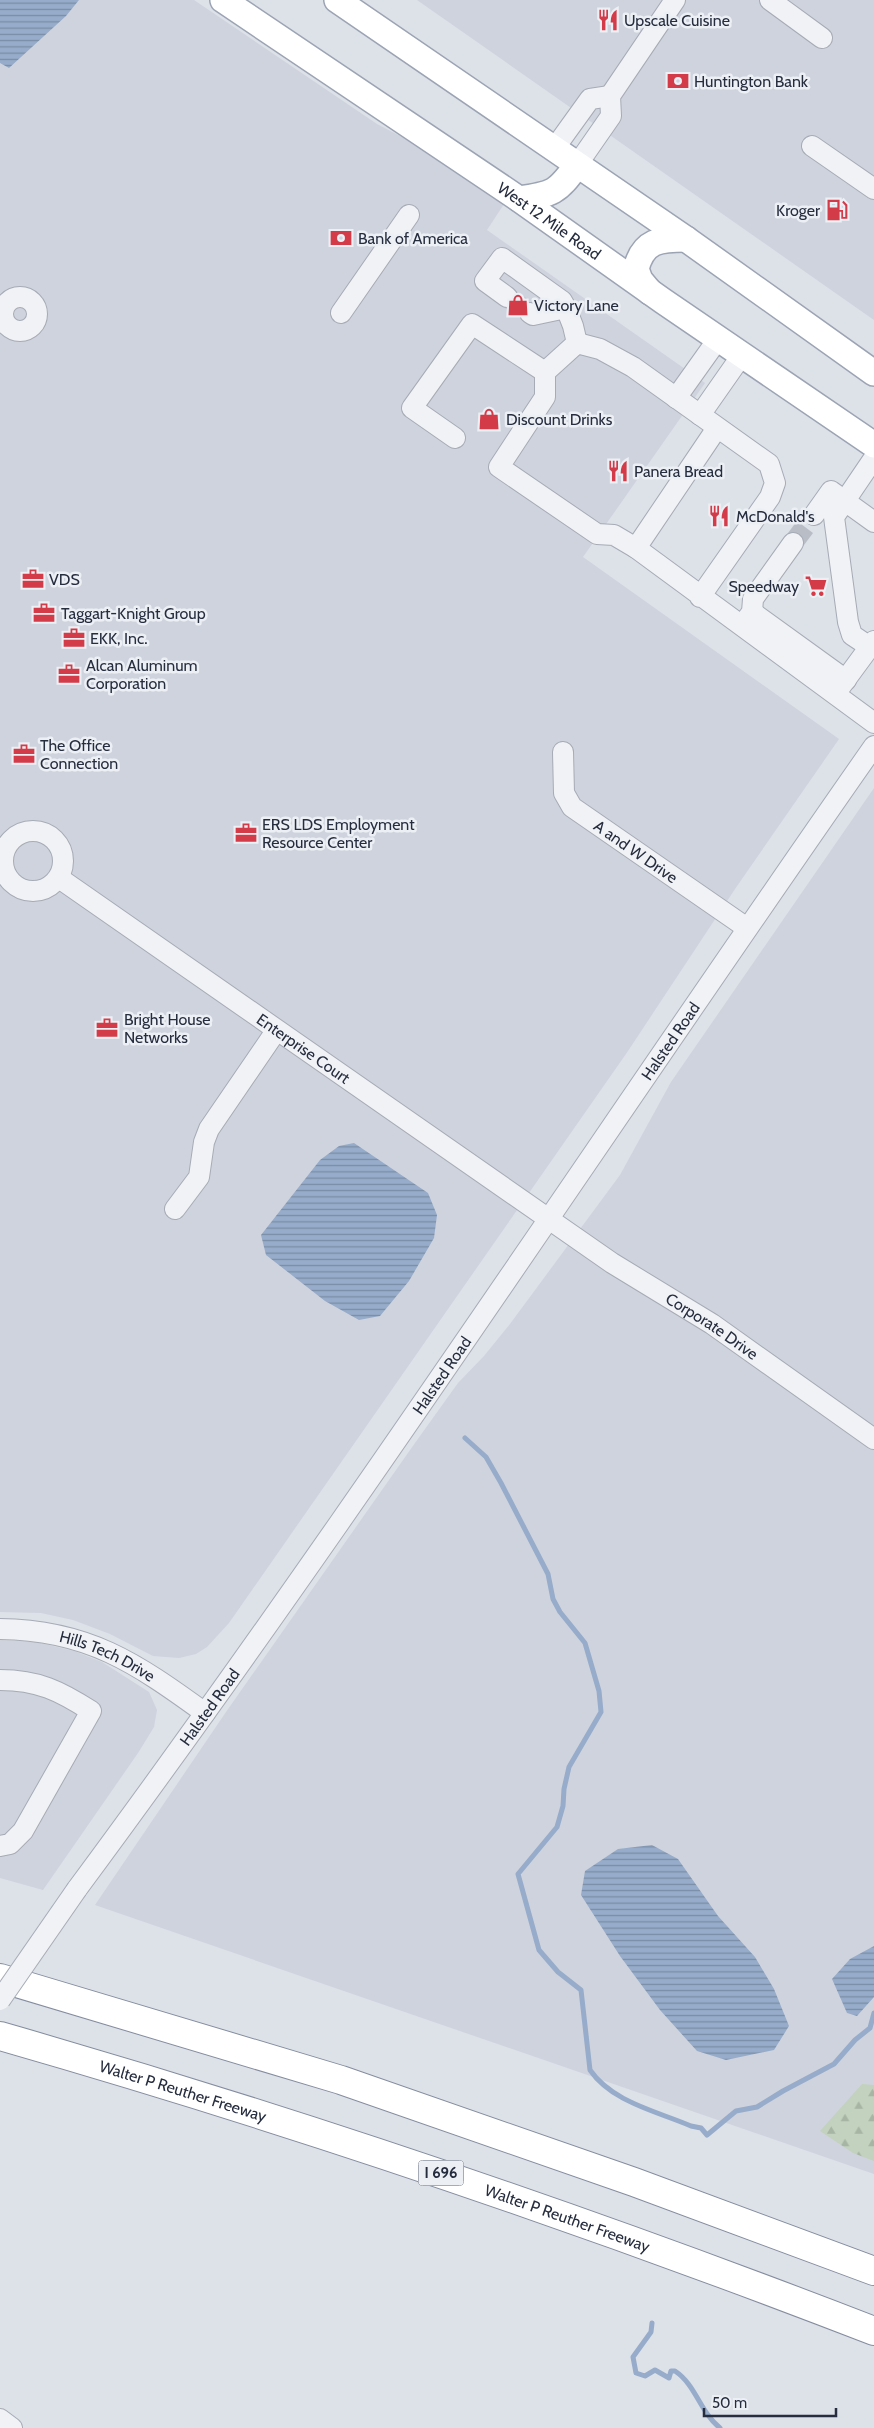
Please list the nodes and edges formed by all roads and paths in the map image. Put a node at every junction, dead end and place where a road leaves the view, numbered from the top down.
1 (223, 0) edge
2 (337, 0) edge
3 (675, 0) edge
4 (770, 0) edge
5 (822, 38) dead end
6 (610, 96) junction
7 (812, 146) dead end
8 (554, 149) junction
9 (577, 165) junction
10 (874, 189) edge
11 (520, 199) junction
12 (409, 215) dead end
13 (686, 239) junction
14 (650, 292) junction
15 (507, 297) tunnel mouth
16 (566, 308) junction
17 (530, 313) tunnel mouth
18 (341, 314) dead end
19 (718, 339) junction
20 (577, 343) junction
21 (742, 355) junction
22 (545, 372) junction
23 (874, 373) edge
24 (676, 398) junction
25 (700, 415) junction
26 (717, 428) junction
27 (455, 438) dead end
28 (874, 445) edge
29 (874, 458) edge
30 (838, 496) junction
31 (814, 515) tunnel mouth
32 (874, 522) edge
33 (793, 543) tunnel mouth
34 (636, 548) junction
35 (700, 597) junction
36 (747, 619) junction
37 (872, 644) edge
38 (841, 687) junction
39 (874, 723) edge
40 (874, 746) edge
41 (564, 752) dead end
42 (2, 855) edge
43 (59, 878) junction
44 (746, 928) junction
45 (276, 1031) junction
46 (175, 1209) dead end
47 (548, 1219) junction
48 (874, 1438) edge
49 (0, 1629) edge
50 (0, 1680) edge
51 (205, 1713) junction
52 (0, 1846) edge
53 (0, 1978) edge
54 (0, 2000) edge
55 (0, 2036) edge
56 (874, 2271) edge
57 (874, 2331) edge
58 (0, 2419) edge
59 (12, 2428) edge

1 - 11 main road, West 12 Mile Road
2 - 8 main road
3 - 6 street
4 - 5 street
6 - 8 street
6 - 9 street
7 - 10 street
8 - 9 main road
9 - 11 main road
9 - 13 main road
11 - 14 main road, West 12 Mile Road
12 - 18 street
13 - 14 main road
13 - 23 main road
14 - 19 main road, West 12 Mile Road
15 - 16 street
16 - 17 street
16 - 20 street
19 - 21 main road, West 12 Mile Road
19 - 24 street
20 - 22 street
20 - 24 street
21 - 25 street
21 - 28 main road, West 12 Mile Road
22 - 27 street
22 - 34 street
24 - 25 street
25 - 26 street
26 - 34 street
26 - 35 street
29 - 30 street
30 - 31 street
30 - 32 street
30 - 37 street
33 - 36 street
34 - 35 street
35 - 36 street
36 - 38 street
37 - 38 street
38 - 39 street
40 - 44 street, Halsted Road
41 - 44 street, A and W Drive
42 - 43 street
42 - 43 street
43 - 45 street, Enterprise Court
44 - 47 street, Halsted Road
45 - 46 street
45 - 47 street, Enterprise Court
47 - 48 street, Corporate Drive
47 - 51 street, Halsted Road
49 - 51 street, Hills Tech Drive
50 - 52 street
51 - 54 street, Halsted Road, bridge
53 - 56 highway
55 - 57 highway, Walter P Reuther Freeway / I 696
58 - 59 street

